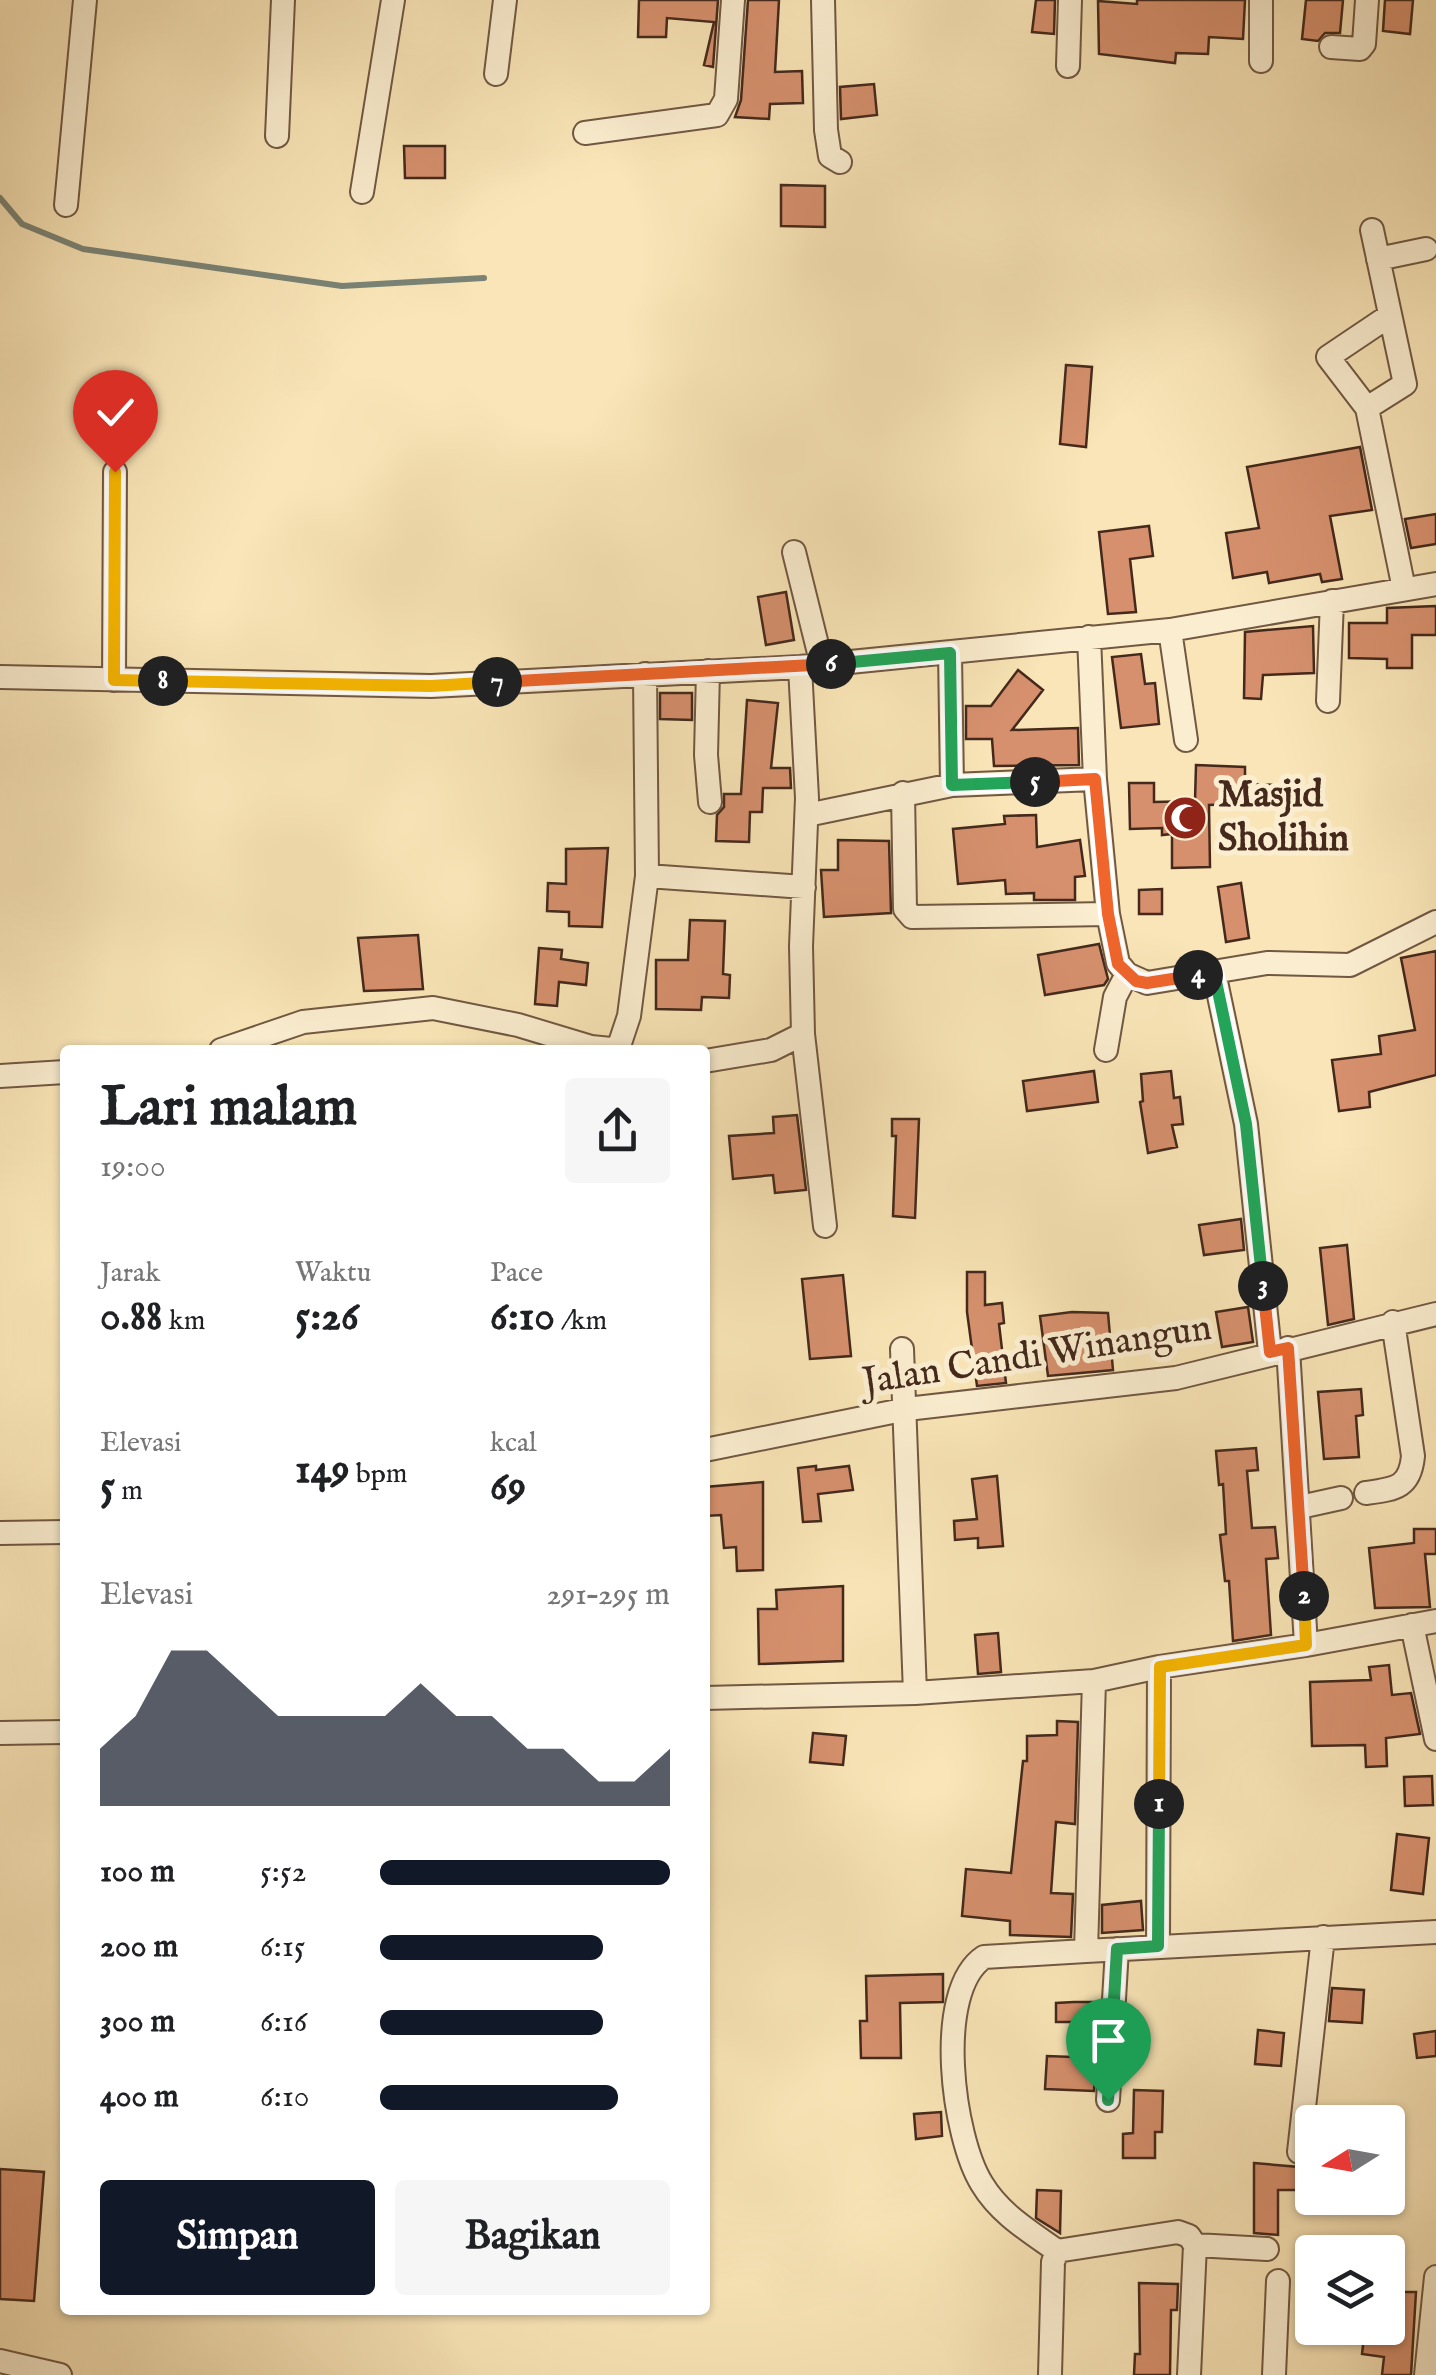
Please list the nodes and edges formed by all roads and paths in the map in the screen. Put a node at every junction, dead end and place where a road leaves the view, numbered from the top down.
1 (85, 0) edge
2 (283, 0) edge
3 (392, 0) edge
4 (505, 0) edge
5 (733, 0) edge
6 (822, 0) edge
7 (1070, 0) edge
8 (1261, 0) edge
9 (1367, 0) edge
10 (1331, 47) dead end
11 (1262, 61) dead end
12 (1068, 66) dead end
13 (496, 74) dead end
14 (585, 133) dead end
15 (277, 136) dead end
16 (840, 162) dead end
17 (362, 192) dead end
18 (66, 204) dead end
19 (1372, 230) dead end
20 (1426, 249) dead end
21 (1378, 258) junction
22 (1389, 316) junction
23 (1367, 408) junction
24 (115, 472) dead end
25 (794, 552) dead end
26 (1436, 584) edge
27 (1404, 590) junction
28 (1332, 601) junction
29 (1170, 630) junction
30 (1089, 637) junction
31 (950, 653) junction
32 (811, 666) junction
33 (708, 671) junction
34 (644, 674) junction
35 (0, 677) edge
36 (114, 680) junction
37 (1328, 701) dead end
38 (1186, 740) dead end
39 (1095, 779) junction
40 (952, 785) junction
41 (903, 793) junction
42 (710, 802) dead end
43 (807, 814) junction
44 (648, 876) junction
45 (804, 887) junction
46 (1108, 914) junction
47 (1436, 922) edge
48 (1214, 972) junction
49 (1127, 974) junction
50 (803, 1034) junction
51 (236, 1045) edge
52 (581, 1045) edge
53 (621, 1045) edge
54 (1106, 1050) dead end
55 (710, 1060) edge
56 (60, 1072) edge
57 (0, 1076) edge
58 (825, 1226) dead end
59 (1436, 1314) edge
60 (1393, 1322) junction
61 (902, 1349) dead end
62 (1279, 1350) junction
63 (907, 1408) junction
64 (710, 1449) edge
65 (1366, 1493) dead end
66 (1342, 1498) dead end
67 (1300, 1506) junction
68 (0, 1532) edge
69 (60, 1532) edge
70 (1436, 1621) edge
71 (1412, 1625) junction
72 (1306, 1645) junction
73 (1160, 1667) junction
74 (1094, 1681) junction
75 (915, 1693) junction
76 (710, 1698) edge
77 (60, 1732) edge
78 (0, 1733) edge
79 (1436, 1738) edge
80 (1436, 1932) edge
81 (1323, 1936) junction
82 (1158, 1946) junction
83 (1117, 1949) junction
84 (1086, 1951) junction
85 (1108, 2100) dead end
86 (1303, 2105) edge
87 (1194, 2245) junction
88 (1267, 2249) dead end
89 (1057, 2250) junction
90 (1436, 2277) edge
91 (1278, 2281) dead end
92 (0, 2361) edge
93 (60, 2375) edge
94 (1050, 2375) edge
95 (1189, 2375) edge
96 (1274, 2375) edge
97 (1426, 2375) edge

1 - 18 street
2 - 15 street
3 - 17 street
4 - 13 street
5 - 14 street
6 - 16 street
7 - 12 street
8 - 11 street
9 - 10 street
19 - 21 street
20 - 21 street
21 - 22 street
22 - 23 street
22 - 23 street
23 - 27 street
24 - 36 street
25 - 32 street
26 - 27 street
27 - 28 street
28 - 29 street
28 - 37 street
29 - 30 street
29 - 38 street
30 - 31 street
30 - 39 street
31 - 32 street
31 - 40 street
32 - 33 street
32 - 43 street
33 - 34 street
33 - 42 street
34 - 36 street
34 - 44 street
35 - 36 street
39 - 40 street
39 - 46 street
40 - 41 street
41 - 43 street
41 - 46 street
43 - 45 street
44 - 45 street
44 - 53 street
45 - 50 street
46 - 49 street
47 - 48 street
48 - 49 street
48 - 62 street
49 - 54 street
50 - 55 street
50 - 58 street
51 - 52 street
56 - 57 street
59 - 60 street, Jalan Candi Winangun
60 - 62 street, Jalan Candi Winangun
60 - 65 street
61 - 63 street
62 - 63 street, Jalan Candi Winangun
62 - 67 street
63 - 64 street, Jalan Candi Winangun
63 - 75 street
66 - 67 street
67 - 72 street
68 - 69 street
70 - 71 street
71 - 72 street
71 - 79 street
72 - 73 street
73 - 74 street
73 - 82 street
74 - 75 street
74 - 84 street
75 - 76 street
77 - 78 street
80 - 81 street
81 - 82 street
81 - 86 street
82 - 83 street
83 - 84 street
83 - 85 street
84 - 89 street
87 - 88 street
87 - 89 street
87 - 95 street
89 - 94 street
90 - 97 street
91 - 96 street
92 - 93 street

